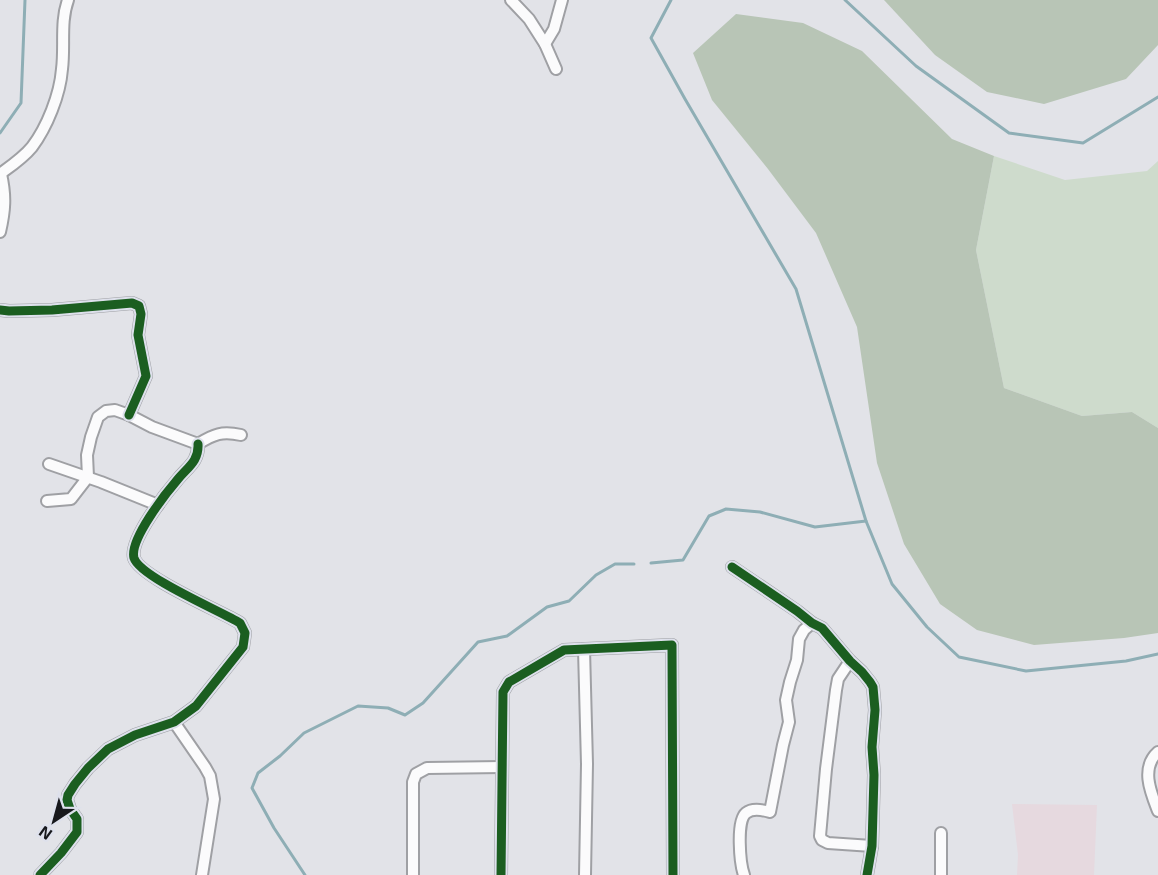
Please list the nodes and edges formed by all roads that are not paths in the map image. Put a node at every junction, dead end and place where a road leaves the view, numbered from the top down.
1 (68, 0) edge
2 (511, 0) edge
3 (560, 1) edge
4 (545, 44) junction
5 (556, 69) dead end
6 (0, 174) edge
7 (0, 232) edge
8 (0, 309) edge
9 (129, 415) junction
10 (241, 435) dead end
11 (198, 444) junction
12 (49, 464) dead end
13 (88, 477) junction
14 (47, 501) dead end
15 (158, 505) junction
16 (732, 567) dead end
17 (812, 623) junction
18 (584, 649) junction
19 (850, 661) junction
20 (174, 722) junction
21 (1158, 752) edge
22 (502, 767) junction
23 (1158, 812) edge
24 (941, 833) dead end
25 (872, 846) junction
26 (40, 875) edge
27 (202, 875) edge
28 (413, 875) edge
29 (501, 875) edge
30 (585, 875) edge
31 (673, 875) edge
32 (744, 875) edge
33 (867, 875) edge
34 (941, 875) edge

1 - 6 street
2 - 4 street
3 - 4 street
4 - 5 street
6 - 7 street
8 - 9 street
9 - 11 street
9 - 13 street
10 - 11 street
11 - 15 street
12 - 13 street
13 - 14 street
13 - 15 street
15 - 20 street
16 - 17 street
17 - 19 street
17 - 32 street
18 - 22 street
18 - 30 street
18 - 31 street
19 - 25 street
19 - 25 street
20 - 26 street
20 - 27 street
21 - 23 street
22 - 28 street
22 - 29 street
24 - 34 street
25 - 33 street

